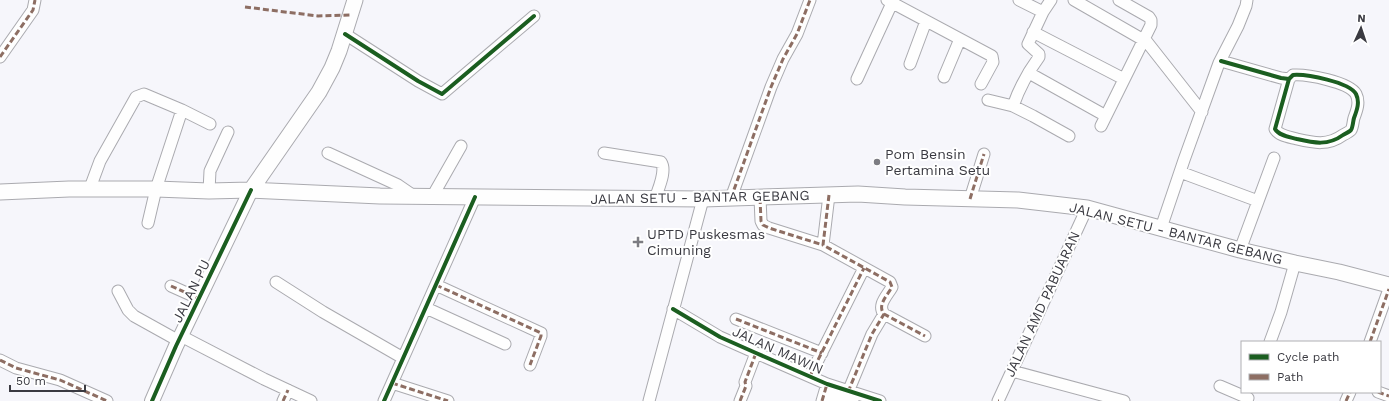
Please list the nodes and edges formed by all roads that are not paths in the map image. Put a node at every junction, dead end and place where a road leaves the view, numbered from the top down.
1 (35, 0) edge
2 (355, 0) edge
3 (810, 0) edge
4 (1019, 0) edge
5 (1051, 0) edge
6 (1074, 0) edge
7 (1119, 0) edge
8 (1247, 0) edge
9 (890, 1) edge
10 (1042, 12) junction
11 (534, 16) dead end
12 (926, 21) junction
13 (1033, 32) junction
14 (345, 34) junction
15 (960, 39) junction
16 (1144, 40) junction
17 (0, 57) edge
18 (1221, 61) junction
19 (910, 64) dead end
20 (1029, 72) junction
21 (944, 77) dead end
22 (857, 79) dead end
23 (1124, 79) junction
24 (1289, 79) junction
25 (981, 84) dead end
26 (988, 100) dead end
27 (1013, 106) junction
28 (182, 110) junction
29 (1202, 112) junction
30 (1106, 116) junction
31 (210, 124) dead end
32 (1101, 126) dead end
33 (228, 132) dead end
34 (1069, 136) dead end
35 (461, 146) dead end
36 (328, 153) dead end
37 (604, 154) dead end
38 (984, 154) dead end
39 (1274, 158) dead end
40 (1180, 172) junction
41 (90, 188) junction
42 (156, 189) junction
43 (252, 190) junction
44 (209, 191) junction
45 (0, 192) edge
46 (829, 195) junction
47 (414, 196) junction
48 (432, 197) junction
49 (475, 197) junction
50 (731, 198) junction
51 (760, 198) junction
52 (656, 199) junction
53 (703, 199) junction
54 (970, 199) junction
55 (1258, 201) junction
56 (1087, 208) junction
57 (148, 223) dead end
58 (1161, 228) junction
59 (823, 245) junction
60 (1240, 250) junction
61 (1295, 263) junction
62 (864, 268) junction
63 (276, 282) dead end
64 (436, 285) junction
65 (1389, 285) edge
66 (171, 286) dead end
67 (1389, 289) edge
68 (118, 291) dead end
69 (200, 300) junction
70 (426, 308) junction
71 (673, 309) junction
72 (884, 314) junction
73 (736, 319) dead end
74 (925, 336) dead end
75 (180, 338) junction
76 (1270, 341) edge
77 (1370, 341) edge
78 (505, 344) dead end
79 (756, 353) junction
80 (822, 353) junction
81 (403, 358) junction
82 (0, 360) edge
83 (530, 365) dead end
84 (1012, 371) junction
85 (810, 376) junction
86 (392, 382) junction
87 (827, 384) junction
88 (1220, 386) dead end
89 (288, 390) junction
90 (851, 396) edge
91 (1248, 397) edge
92 (107, 401) edge
93 (152, 401) edge
94 (283, 401) edge
95 (311, 401) edge
96 (384, 401) edge
97 (448, 401) edge
98 (650, 401) edge
99 (740, 401) edge
100 (822, 401) edge
101 (830, 401) edge
102 (880, 401) edge
103 (998, 401) edge
104 (1124, 401) edge

1 - 17 street
2 - 14 main road
3 - 50 street
4 - 10 street
5 - 10 street
6 - 16 street
7 - 16 street
8 - 18 street
9 - 12 street
9 - 22 street
10 - 13 street
11 - 14 street
12 - 15 street
12 - 19 street
13 - 20 street
13 - 23 street
14 - 43 main road
15 - 21 street
15 - 25 street
16 - 23 street
16 - 29 street
18 - 24 street
18 - 29 street
20 - 27 street
20 - 30 street
23 - 30 street
24 - 24 street
26 - 27 street
27 - 34 street
28 - 31 street
28 - 41 street
28 - 42 street
29 - 40 street
30 - 32 street
33 - 44 street
35 - 48 street
36 - 47 street
37 - 52 street
38 - 54 street
39 - 55 street
40 - 55 street
40 - 58 street
41 - 42 main road, JALAN SETU - BANTAR GEBANG
41 - 45 main road, JALAN SETU - BANTAR GEBANG
42 - 44 main road, JALAN SETU - BANTAR GEBANG
42 - 57 street
43 - 44 main road, JALAN SETU - BANTAR GEBANG
43 - 47 main road, JALAN SETU - BANTAR GEBANG
43 - 69 street, JALAN PU
46 - 51 main road, JALAN SETU - BANTAR GEBANG
46 - 54 main road, JALAN SETU - BANTAR GEBANG
46 - 59 street
47 - 48 main road, JALAN SETU - BANTAR GEBANG
48 - 49 main road, JALAN SETU - BANTAR GEBANG
49 - 52 main road, JALAN SETU - BANTAR GEBANG
49 - 64 street
50 - 51 main road, JALAN SETU - BANTAR GEBANG
50 - 53 main road, JALAN SETU - BANTAR GEBANG
51 - 59 street
52 - 53 main road, JALAN SETU - BANTAR GEBANG
53 - 71 street
54 - 56 main road, JALAN SETU - BANTAR GEBANG
55 - 60 street
56 - 58 main road, JALAN SETU - BANTAR GEBANG
56 - 84 street, JALAN AMD PABUARAN
58 - 60 main road, JALAN SETU - BANTAR GEBANG
59 - 62 street
60 - 61 main road, JALAN SETU - BANTAR GEBANG
61 - 65 main road, JALAN SETU - BANTAR GEBANG
61 - 76 street
62 - 72 street
62 - 80 street
63 - 81 street
64 - 70 street
64 - 83 street
66 - 69 street
67 - 77 street
68 - 75 street
69 - 75 street, JALAN PU
70 - 78 street
70 - 81 street
71 - 79 street, JALAN MAWIN
71 - 98 street
72 - 74 street
72 - 90 street
73 - 80 street
75 - 89 street
75 - 93 street, JALAN PU
79 - 85 street, JALAN MAWIN
79 - 99 street
80 - 85 street
81 - 86 street
82 - 92 street
84 - 103 street, JALAN AMD PABUARAN
84 - 104 street
85 - 87 street, JALAN MAWIN
86 - 96 street
86 - 97 street
87 - 90 street, JALAN MAWIN
87 - 100 street
88 - 91 street
89 - 94 street
89 - 95 street
90 - 101 street
90 - 102 street, JALAN MAWIN

